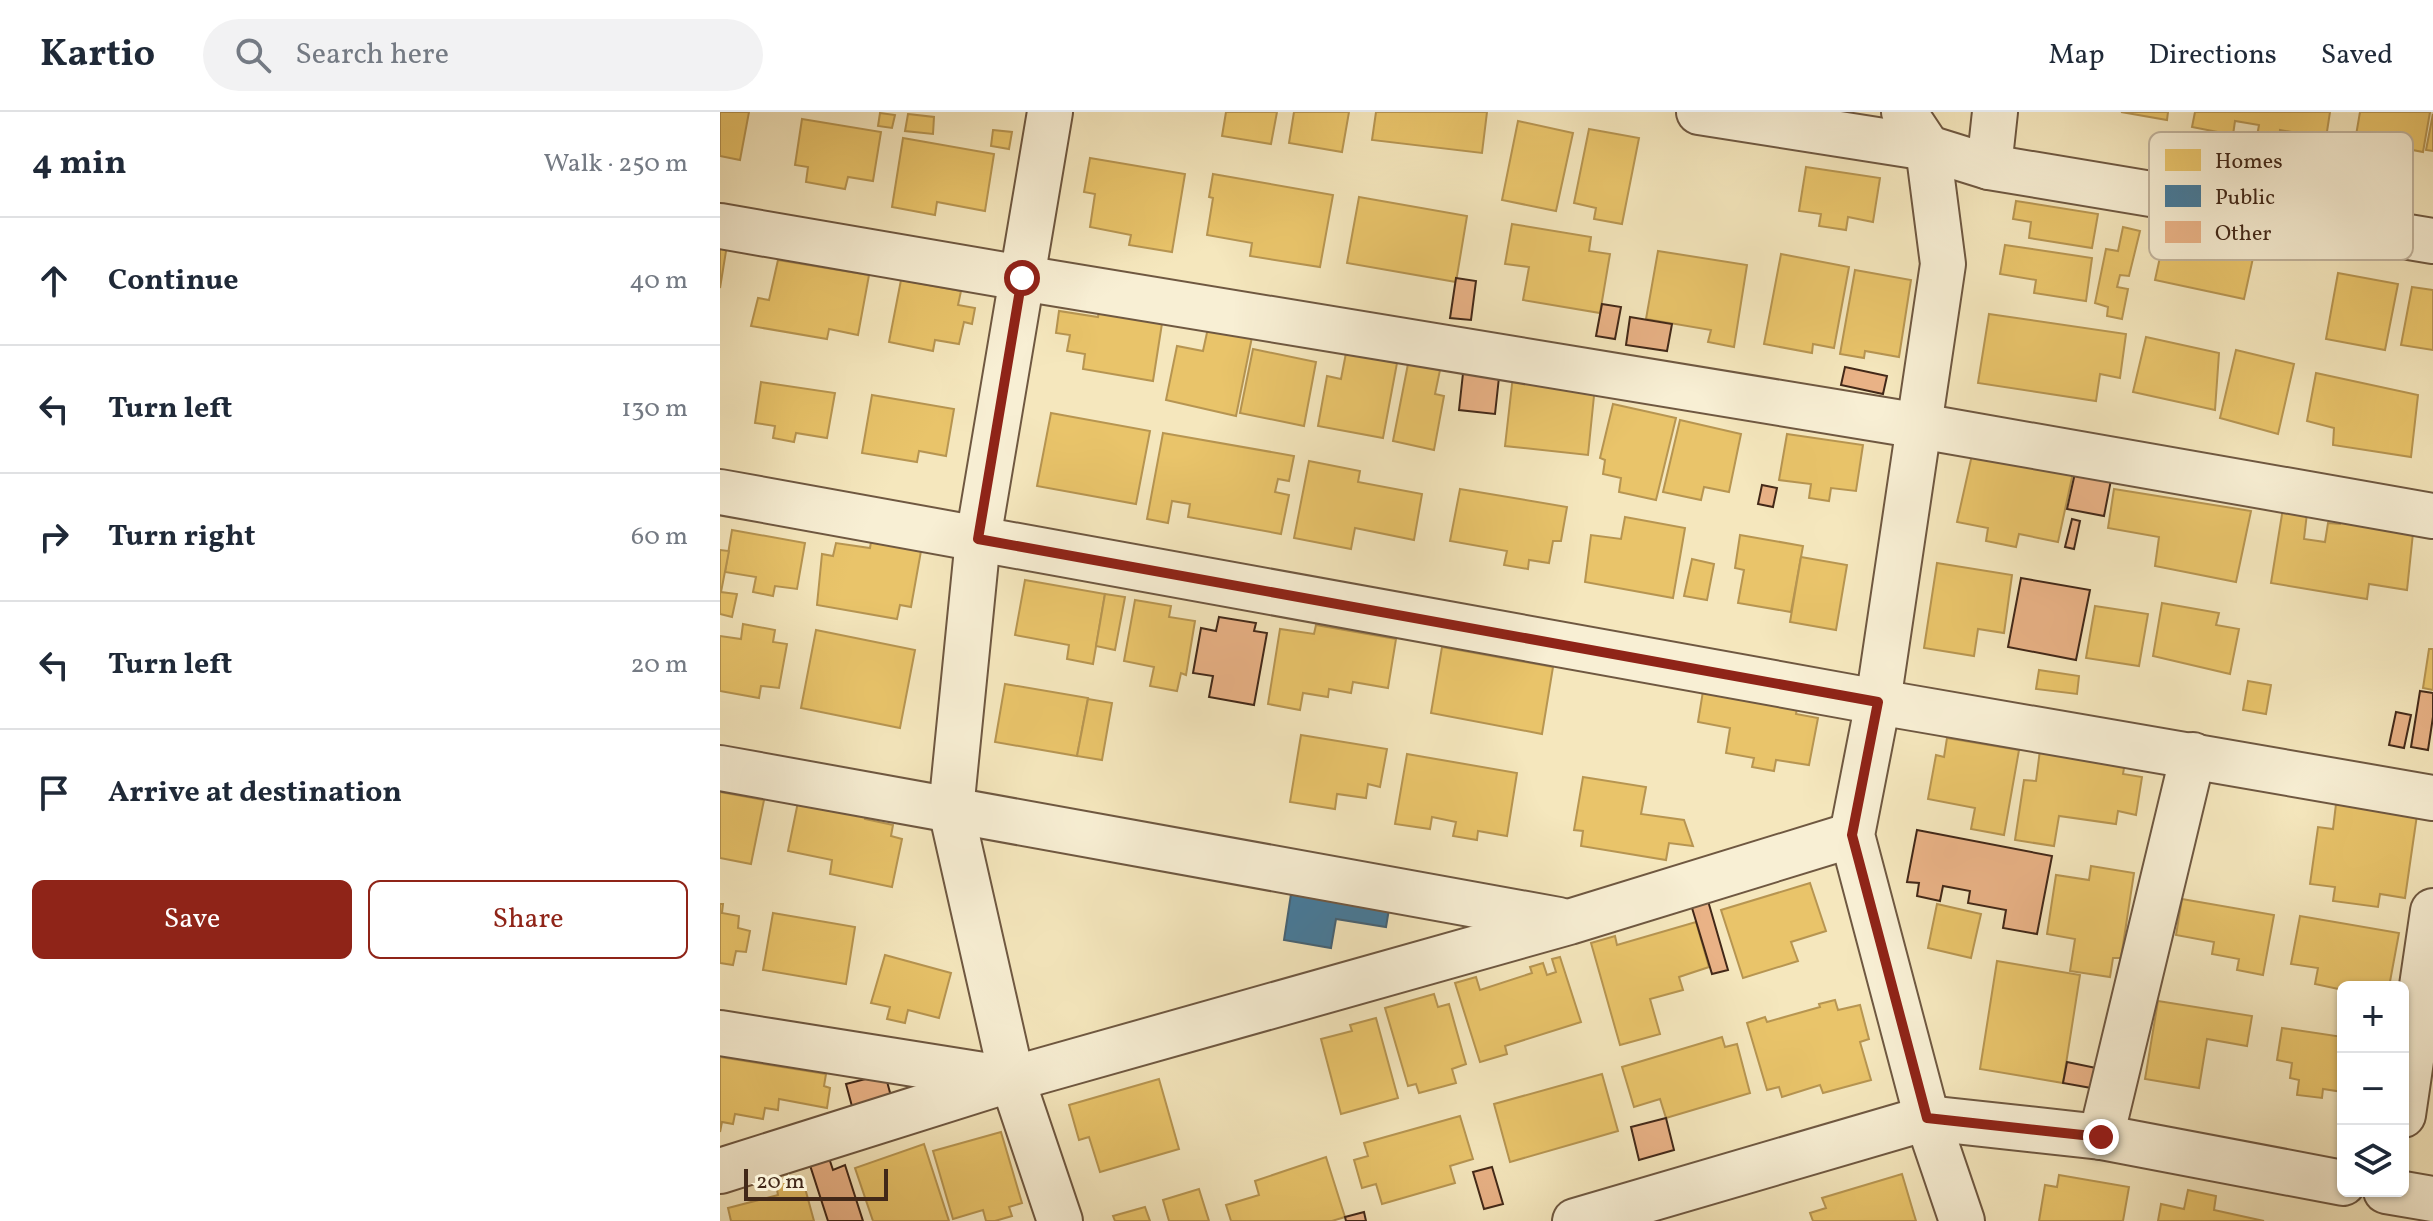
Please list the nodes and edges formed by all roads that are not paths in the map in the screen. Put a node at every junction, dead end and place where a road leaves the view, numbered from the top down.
1 (1050, 112) edge
2 (1699, 112) edge
3 (1904, 112) edge
4 (1995, 112) edge
5 (1928, 148) junction
6 (1989, 167) junction
7 (2149, 194) edge
8 (720, 226) edge
9 (2413, 238) edge
10 (2433, 241) edge
11 (1022, 278) junction
12 (1920, 426) junction
13 (720, 492) edge
14 (2433, 516) edge
15 (978, 539) junction
16 (1878, 702) junction
17 (2193, 755) junction
18 (720, 768) edge
19 (2433, 798) edge
20 (951, 810) junction
21 (1852, 835) junction
22 (2433, 911) edge
23 (1569, 922) junction
24 (720, 1033) edge
25 (2409, 1074) edge
26 (1012, 1079) junction
27 (1927, 1118) junction
28 (2101, 1137) junction
29 (720, 1171) edge
30 (2337, 1182) edge
31 (1060, 1221) edge
32 (1575, 1221) edge
33 (1962, 1221) edge

1 - 11 street
2 - 5 street
3 - 5 street
4 - 6 street
5 - 6 street
5 - 12 street
6 - 7 street
8 - 11 street
9 - 10 street
11 - 12 street
11 - 15 street
12 - 14 street
12 - 16 street
13 - 15 street
15 - 16 street
15 - 20 street
16 - 17 street
16 - 21 street
17 - 19 street
17 - 28 street
18 - 20 street
20 - 23 street
20 - 26 street
21 - 23 street
21 - 27 street
22 - 25 street
23 - 26 street
24 - 26 street
26 - 29 street
26 - 31 street
27 - 28 street
27 - 32 street
27 - 33 street
28 - 30 street

